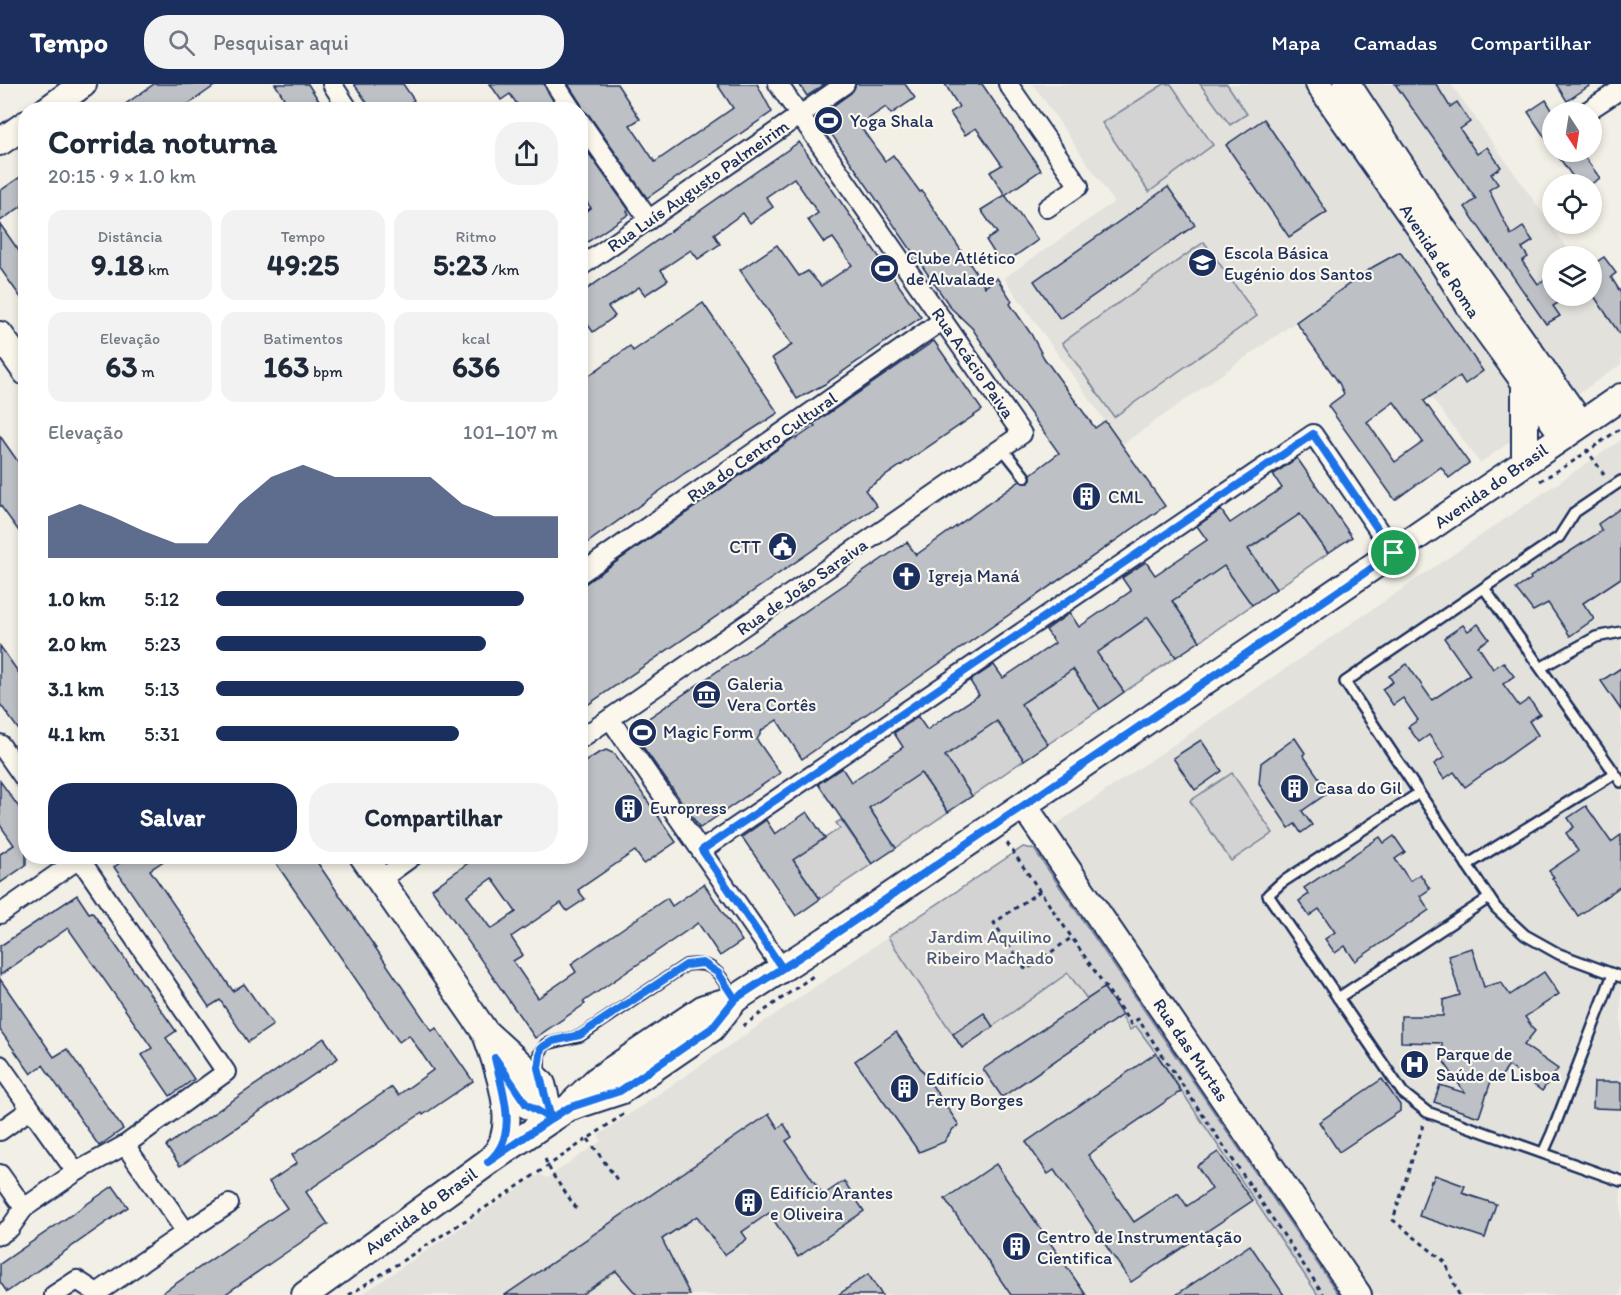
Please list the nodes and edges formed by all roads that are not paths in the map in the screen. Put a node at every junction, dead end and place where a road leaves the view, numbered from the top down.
1 (83, 84) edge
2 (332, 84) edge
3 (555, 84) edge
4 (778, 84) edge
5 (845, 84) edge
6 (1008, 84) edge
7 (1319, 84) edge
8 (1347, 84) edge
9 (1621, 89) edge
10 (58, 102) edge
11 (344, 102) edge
12 (567, 102) edge
13 (1601, 102) edge
14 (800, 115) junction
15 (18, 130) edge
16 (588, 132) edge
17 (0, 142) edge
18 (1047, 208) dead end
19 (649, 220) junction
20 (588, 262) edge
21 (943, 320) junction
22 (0, 335) edge
23 (18, 358) edge
24 (1525, 385) junction
25 (1621, 397) edge
26 (1573, 430) junction
27 (1022, 434) joint
28 (1002, 448) junction
29 (1526, 462) junction
30 (1025, 477) dead end
31 (1621, 481) edge
32 (1394, 553) junction
33 (588, 568) edge
34 (1484, 588) junction
35 (1621, 632) edge
36 (1542, 667) junction
37 (610, 719) junction
38 (588, 734) edge
39 (0, 744) edge
40 (18, 770) edge
41 (1614, 774) junction
42 (1621, 782) edge
43 (1419, 793) junction
44 (1024, 806) junction
45 (702, 850) junction
46 (70, 864) edge
47 (85, 864) edge
48 (369, 864) edge
49 (402, 864) edge
50 (1467, 865) junction
51 (380, 880) junction
52 (1489, 898) junction
53 (0, 914) edge
54 (782, 968) junction
55 (1617, 975) edge
56 (1338, 998) junction
57 (735, 999) junction
58 (485, 1032) junction
59 (495, 1058) junction
60 (0, 1065) edge
61 (542, 1084) junction
62 (31, 1109) junction
63 (560, 1113) junction
64 (0, 1131) edge
65 (125, 1145) junction
66 (1543, 1153) junction
67 (488, 1162) junction
68 (76, 1172) junction
69 (0, 1174) edge
70 (1621, 1181) edge
71 (229, 1204) dead end
72 (24, 1208) junction
73 (186, 1232) junction
74 (0, 1235) edge
75 (54, 1295) edge
76 (304, 1295) edge
77 (1358, 1295) edge

1 - 10 main road
2 - 11 street
3 - 12 street
4 - 14 street, Rua Acácio Paiva
5 - 14 street, Rua Luís Augusto Palmeirim
6 - 18 street
7 - 24 main road, Avenida de Roma
8 - 26 main road, Avenida de Roma
9 - 13 street
14 - 19 street, Rua Luís Augusto Palmeirim
14 - 21 street, Rua Acácio Paiva
15 - 17 main road
16 - 19 street
19 - 20 street, Rua Luís Augusto Palmeirim
21 - 27 street, Rua Acácio Paiva
21 - 33 street, Rua do Centro Cultural
22 - 23 main road
24 - 26 main road, Avenida de Roma
24 - 29 main road
25 - 26 main road, Avenida do Brasil
26 - 29 main road, Avenida do Brasil
27 - 28 street, Rua de João Saraiva
28 - 30 lane
28 - 37 street, Rua de João Saraiva
29 - 32 main road, Avenida do Brasil
31 - 34 lane
32 - 44 main road, Avenida do Brasil
32 - 45 street
34 - 36 lane
34 - 43 lane
35 - 36 lane
36 - 41 lane
37 - 38 street, Rua de João Saraiva
37 - 45 street
39 - 40 street
41 - 42 lane
41 - 50 lane
43 - 50 lane
43 - 56 lane
44 - 54 main road, Avenida do Brasil
44 - 77 main road, Rua das Murtas
45 - 54 street
46 - 53 street
47 - 65 street
48 - 51 main road
49 - 51 street
50 - 52 lane
51 - 58 main road
52 - 55 lane
52 - 56 lane
54 - 57 main road, Avenida do Brasil
55 - 66 lane
56 - 66 lane
57 - 61 lane
57 - 63 main road, Avenida do Brasil
58 - 59 main road
58 - 61 main road
59 - 63 main road
59 - 67 main road
60 - 62 street
61 - 63 main road
62 - 64 street
62 - 68 street
63 - 67 main road, Avenida do Brasil
65 - 68 street
65 - 73 street
66 - 70 lane
67 - 76 main road, Avenida do Brasil
68 - 72 street
69 - 72 street
71 - 73 street
72 - 74 street
73 - 75 street

